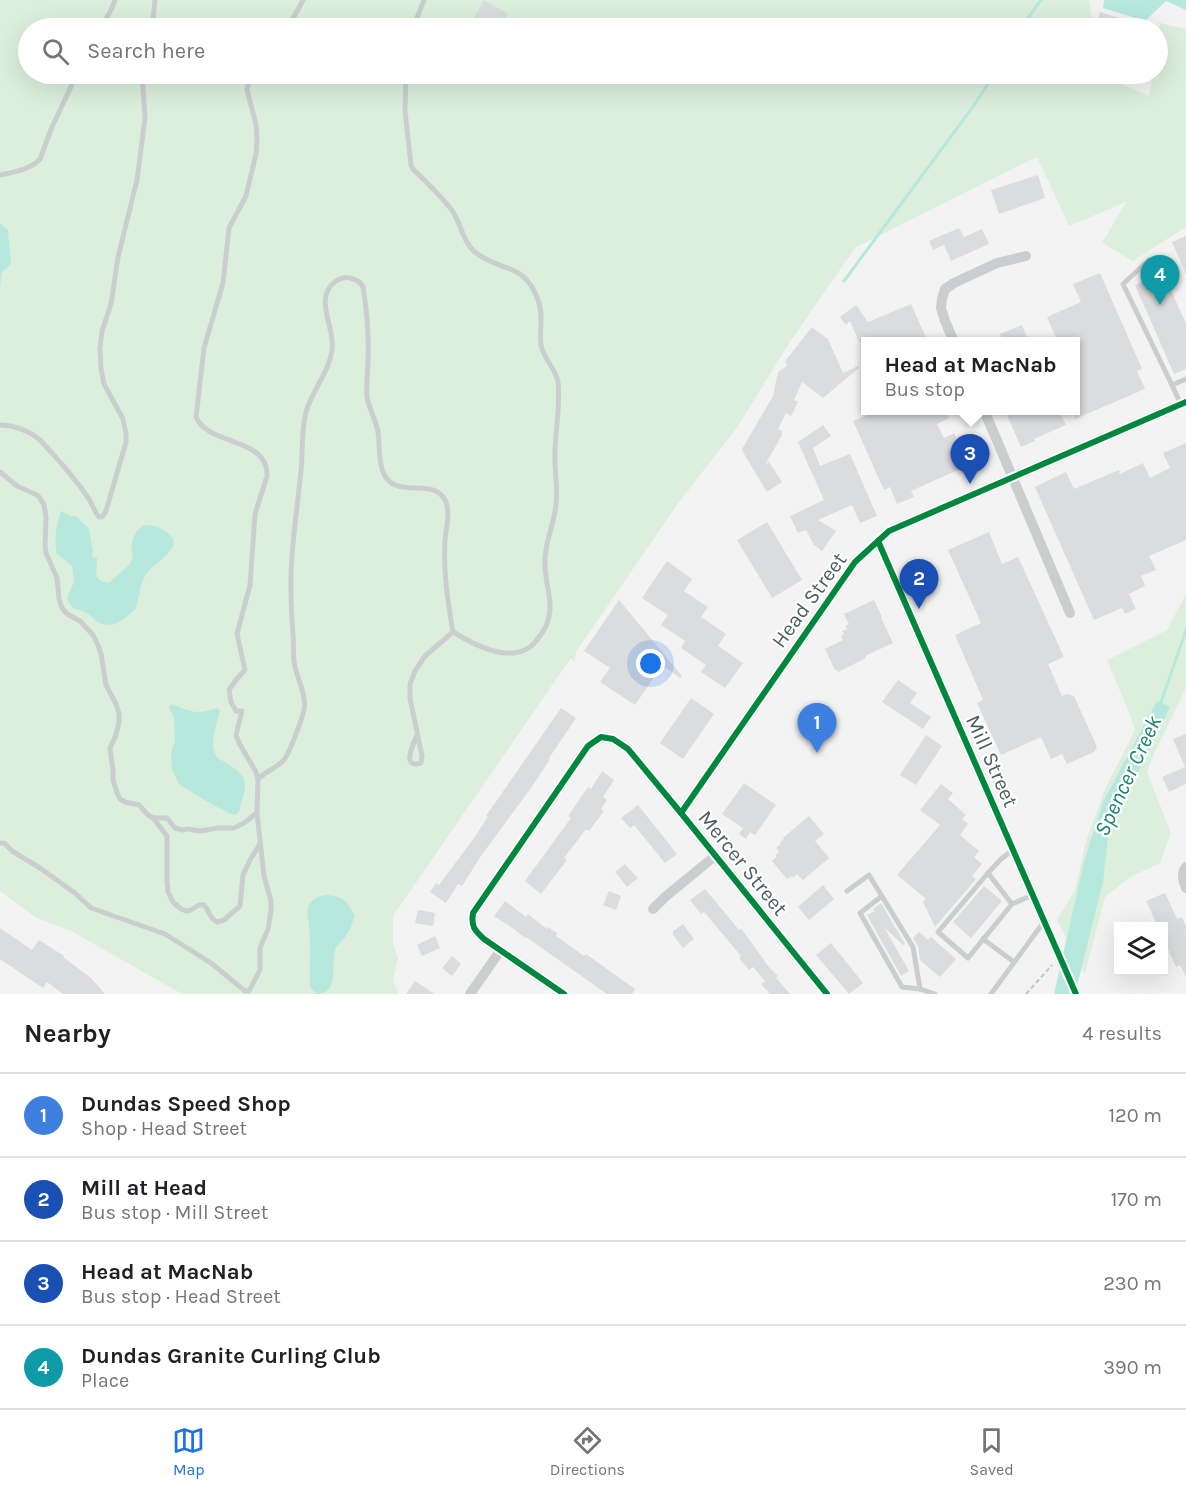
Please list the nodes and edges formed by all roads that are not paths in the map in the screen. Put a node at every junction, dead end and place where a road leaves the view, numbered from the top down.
1 (115, 0) edge
2 (154, 0) edge
3 (303, 0) edge
4 (424, 0) edge
5 (106, 18) edge
6 (153, 18) edge
7 (293, 18) edge
8 (416, 18) edge
9 (72, 84) edge
10 (143, 84) edge
11 (248, 84) edge
12 (406, 84) edge
13 (0, 175) edge
14 (1026, 256) dead end
15 (1149, 260) dead end
16 (952, 337) edge
17 (1186, 379) edge
18 (1172, 385) junction
19 (1183, 404) edge
20 (986, 415) edge
21 (0, 425) edge
22 (0, 472) edge
23 (1012, 477) junction
24 (878, 541) junction
25 (1070, 613) dead end
26 (453, 632) junction
27 (461, 637) junction
28 (442, 641) junction
29 (417, 735) junction
30 (258, 779) junction
31 (258, 813) junction
32 (681, 813) junction
33 (153, 818) junction
34 (0, 843) edge
35 (260, 844) junction
36 (1013, 850) junction
37 (715, 856) junction
38 (1185, 869) edge
39 (988, 873) junction
40 (1186, 888) edge
41 (847, 891) dead end
42 (1033, 895) junction
43 (882, 896) junction
44 (1012, 904) junction
45 (653, 909) dead end
46 (1044, 921) junction
47 (983, 939) junction
48 (500, 951) junction
49 (1014, 963) junction
50 (920, 989) junction
51 (470, 994) edge
52 (564, 994) edge
53 (827, 994) edge
54 (935, 994) edge
55 (991, 994) edge
56 (1076, 994) edge

1 - 5 lane
2 - 6 lane
3 - 7 lane
4 - 8 lane
9 - 13 lane
10 - 21 lane
11 - 30 lane
12 - 27 lane
14 - 16 street
15 - 18 lane
17 - 18 lane
18 - 19 lane
19 - 23 street, Head Street
20 - 23 street
22 - 33 lane
23 - 24 street, Head Street
23 - 25 street
24 - 32 street, Head Street
24 - 36 street, Mill Street
26 - 27 lane
26 - 28 lane
26 - 30 lane
27 - 28 lane
28 - 29 lane
29 - 29 lane
30 - 31 lane
31 - 33 lane
31 - 35 lane
32 - 37 street, Mercer Street
32 - 48 street, Mercer Street
33 - 35 lane
34 - 35 lane
36 - 39 lane
36 - 42 street, Mill Street
37 - 45 street
37 - 53 street, Mercer Street
38 - 40 street
39 - 44 lane
39 - 47 lane
41 - 43 lane
42 - 44 lane
42 - 46 street, Mill Street
43 - 50 lane
43 - 50 lane
44 - 47 lane
46 - 49 lane
46 - 56 street, Mill Street
47 - 49 lane
48 - 51 street
48 - 52 street
49 - 55 lane
50 - 54 lane

